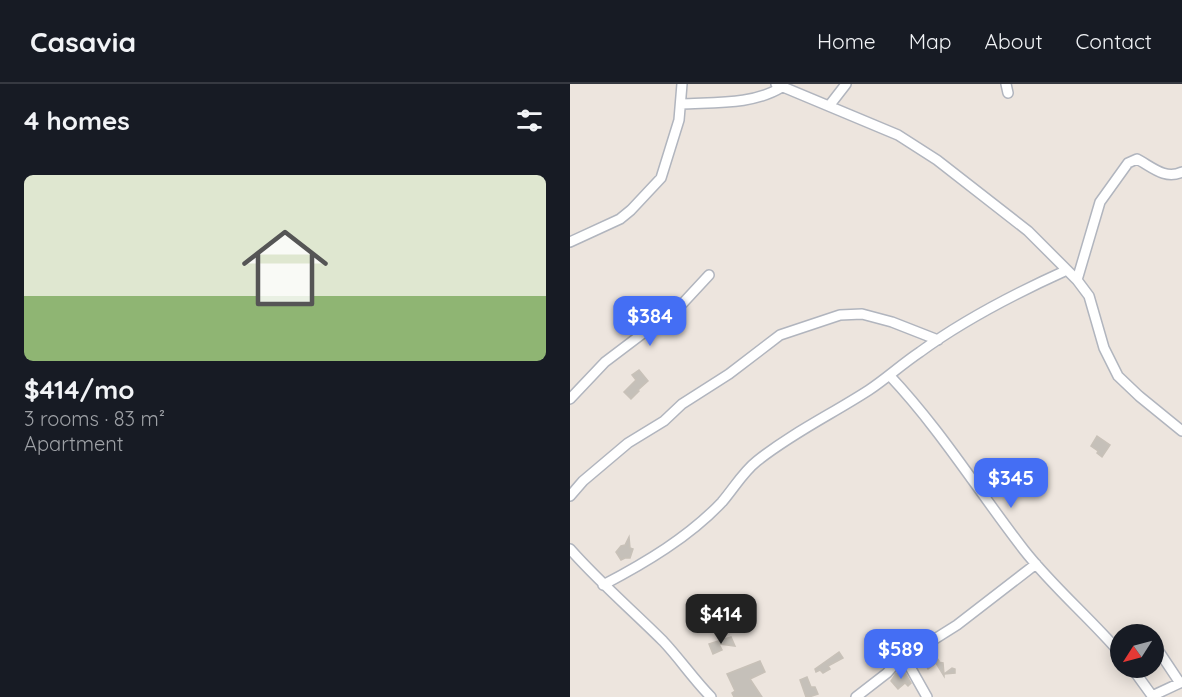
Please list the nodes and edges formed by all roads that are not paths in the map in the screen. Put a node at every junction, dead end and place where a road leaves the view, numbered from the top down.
1 (682, 84) edge
2 (846, 84) edge
3 (779, 85) edge
4 (681, 104) junction
5 (829, 106) junction
6 (1182, 172) edge
7 (570, 242) edge
8 (1067, 270) junction
9 (709, 275) dead end
10 (1077, 280) junction
11 (938, 340) junction
12 (890, 376) junction
13 (570, 399) edge
14 (1181, 428) edge
15 (570, 496) edge
16 (570, 549) edge
17 (1036, 564) junction
18 (603, 585) junction
19 (1110, 641) edge
20 (905, 658) junction
21 (1164, 658) edge
22 (1139, 678) edge
23 (1181, 683) edge
24 (711, 697) edge
25 (856, 697) edge
26 (927, 697) edge
27 (1153, 697) edge

1 - 4 street
2 - 5 street
3 - 4 street
3 - 5 street
4 - 7 street
5 - 8 street
6 - 10 street
8 - 10 street
8 - 11 street
9 - 13 street
10 - 14 street
11 - 12 street
11 - 15 street
12 - 17 street
12 - 18 street
16 - 18 street
17 - 19 street
17 - 20 street
18 - 24 street
20 - 25 street
20 - 26 street
21 - 23 street
22 - 27 street
23 - 27 street

